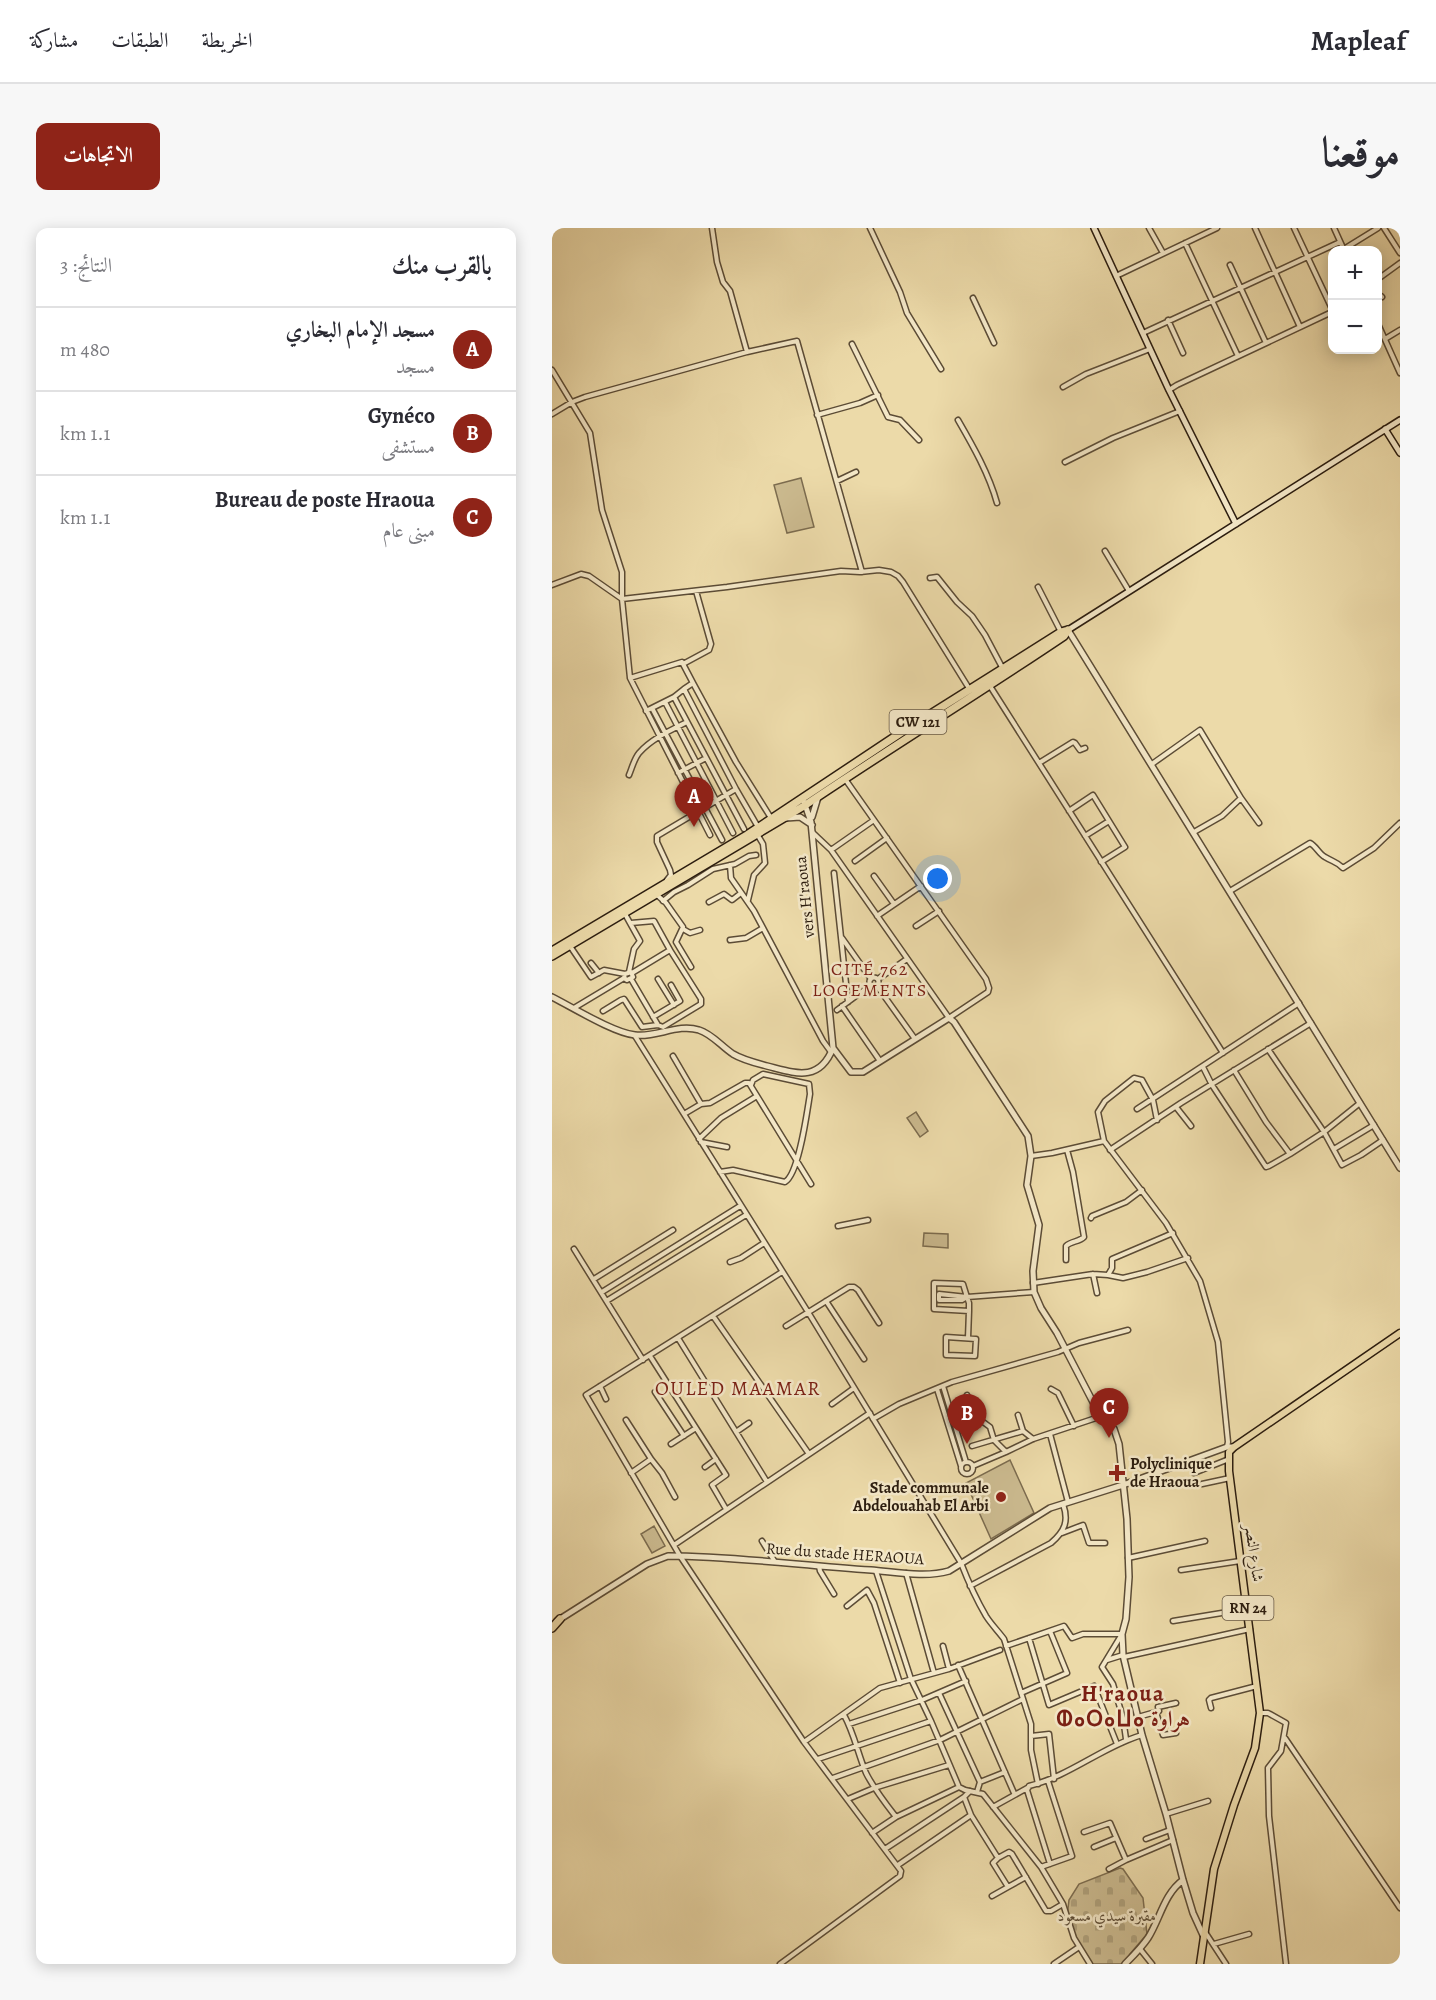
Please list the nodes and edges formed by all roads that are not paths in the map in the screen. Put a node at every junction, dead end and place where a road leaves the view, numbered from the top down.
1 (712, 228) edge
2 (870, 228) edge
3 (1094, 228) edge
4 (1149, 228) edge
5 (1217, 228) edge
6 (1255, 228) edge
7 (1294, 228) edge
8 (1334, 228) edge
9 (1378, 228) edge
10 (1384, 228) edge
11 (1340, 242) junction
12 (1185, 243) junction
13 (1342, 246) edge
14 (1350, 246) edge
15 (1163, 253) junction
16 (1400, 254) edge
17 (1308, 257) junction
18 (1400, 263) edge
19 (1230, 265) dead end
20 (1274, 272) junction
21 (1116, 276) junction
22 (1382, 276) edge
23 (1241, 287) junction
24 (973, 298) dead end
25 (1212, 300) junction
26 (1328, 302) edge
27 (1328, 313) edge
28 (1168, 320) junction
29 (1300, 327) junction
30 (1400, 330) edge
31 (1143, 333) junction
32 (1382, 333) edge
33 (1385, 339) junction
34 (994, 343) dead end
35 (1266, 343) junction
36 (852, 344) dead end
37 (1150, 349) junction
38 (747, 352) junction
39 (1183, 353) dead end
40 (1238, 356) junction
41 (941, 369) dead end
42 (552, 370) edge
43 (1400, 373) edge
44 (1063, 387) dead end
45 (1169, 390) junction
46 (878, 395) junction
47 (572, 402) junction
48 (1180, 411) junction
49 (552, 414) edge
50 (817, 415) junction
51 (958, 420) dead end
52 (1400, 420) edge
53 (1385, 429) junction
54 (919, 440) dead end
55 (1400, 453) edge
56 (1065, 462) dead end
57 (856, 472) dead end
58 (837, 481) junction
59 (997, 503) dead end
60 (1236, 524) junction
61 (1105, 551) dead end
62 (862, 572) junction
63 (930, 578) dead end
64 (552, 585) edge
65 (1038, 587) dead end
66 (696, 591) junction
67 (1129, 591) junction
68 (621, 599) junction
69 (1065, 631) junction
70 (683, 664) junction
71 (1003, 669) junction
72 (630, 678) junction
73 (693, 683) junction
74 (990, 686) junction
75 (684, 690) junction
76 (970, 690) junction
77 (674, 697) junction
78 (665, 702) junction
79 (652, 708) junction
80 (646, 711) junction
81 (687, 722) junction
82 (678, 727) junction
83 (666, 733) junction
84 (659, 737) junction
85 (1085, 748) dead end
86 (706, 758) junction
87 (697, 763) junction
88 (1038, 763) junction
89 (1152, 764) junction
90 (685, 770) junction
91 (678, 773) junction
92 (629, 775) dead end
93 (844, 778) junction
94 (736, 789) junction
95 (726, 795) junction
96 (820, 795) junction
97 (801, 798) junction
98 (1241, 798) junction
99 (717, 800) junction
100 (806, 805) junction
101 (705, 807) junction
102 (795, 807) junction
103 (698, 811) junction
104 (1069, 811) junction
105 (771, 819) junction
106 (781, 819) junction
107 (874, 820) junction
108 (1110, 821) junction
109 (1259, 823) dead end
110 (1400, 823) edge
111 (812, 825) junction
112 (744, 829) dead end
113 (758, 831) junction
114 (733, 832) dead end
115 (812, 832) junction
116 (1194, 832) junction
117 (710, 835) dead end
118 (1085, 836) junction
119 (887, 838) junction
120 (722, 840) dead end
121 (831, 850) junction
122 (756, 855) dead end
123 (855, 861) dead end
124 (1101, 862) junction
125 (730, 865) junction
126 (834, 873) dead end
127 (874, 876) dead end
128 (664, 883) junction
129 (921, 886) junction
130 (1230, 891) junction
131 (741, 892) junction
132 (660, 898) junction
133 (747, 901) junction
134 (709, 902) dead end
135 (894, 904) junction
136 (939, 911) junction
137 (625, 914) junction
138 (877, 916) junction
139 (631, 923) junction
140 (916, 926) dead end
141 (763, 928) junction
142 (683, 929) junction
143 (700, 930) dead end
144 (841, 938) junction
145 (730, 940) dead end
146 (570, 946) junction
147 (670, 950) junction
148 (552, 951) edge
149 (552, 956) edge
150 (907, 959) junction
151 (591, 963) dead end
152 (691, 967) dead end
153 (599, 973) junction
154 (627, 974) junction
155 (631, 979) junction
156 (658, 979) dead end
157 (872, 979) junction
158 (878, 980) junction
159 (671, 985) dead end
160 (871, 985) junction
161 (877, 986) junction
162 (552, 996) edge
163 (848, 1002) junction
164 (1299, 1002) junction
165 (674, 1005) junction
166 (842, 1006) junction
167 (574, 1008) junction
168 (837, 1010) dead end
169 (603, 1011) dead end
170 (653, 1017) junction
171 (949, 1018) junction
172 (1311, 1023) junction
173 (658, 1025) junction
174 (635, 1035) junction
175 (915, 1039) junction
176 (1268, 1049) junction
177 (832, 1050) junction
178 (1223, 1053) junction
179 (673, 1056) dead end
180 (880, 1061) junction
181 (1203, 1067) junction
182 (1234, 1070) junction
183 (751, 1085) junction
184 (1212, 1085) junction
185 (757, 1096) junction
186 (1153, 1100) junction
187 (1360, 1103) junction
188 (701, 1104) junction
189 (1176, 1107) junction
190 (1137, 1109) dead end
191 (684, 1114) junction
192 (1157, 1120) junction
193 (1374, 1125) junction
194 (1191, 1126) dead end
195 (1324, 1132) junction
196 (700, 1140) junction
197 (1383, 1140) junction
198 (1104, 1142) junction
199 (727, 1147) dead end
200 (1334, 1149) junction
201 (1067, 1150) junction
202 (1110, 1150) junction
203 (1290, 1154) junction
204 (1031, 1156) junction
205 (797, 1161) junction
206 (1400, 1168) edge
207 (720, 1172) junction
208 (811, 1184) dead end
209 (1142, 1190) junction
210 (740, 1206) junction
211 (746, 1215) junction
212 (1091, 1218) dead end
213 (868, 1220) dead end
214 (838, 1226) dead end
215 (673, 1230) dead end
216 (1173, 1233) junction
217 (764, 1243) junction
218 (574, 1249) dead end
219 (1188, 1258) junction
220 (1066, 1260) dead end
221 (730, 1262) dead end
222 (782, 1272) junction
223 (1093, 1274) junction
224 (1108, 1275) junction
225 (594, 1279) junction
226 (1033, 1283) junction
227 (602, 1292) junction
228 (1034, 1292) junction
229 (1097, 1293) dead end
230 (967, 1297) junction
231 (608, 1300) junction
232 (826, 1301) junction
233 (969, 1311) junction
234 (808, 1312) junction
235 (713, 1316) junction
236 (879, 1323) dead end
237 (786, 1326) dead end
238 (1128, 1330) dead end
239 (1400, 1333) edge
240 (678, 1338) junction
241 (968, 1338) junction
242 (1065, 1348) junction
243 (650, 1356) junction
244 (864, 1359) dead end
245 (643, 1360) junction
246 (600, 1386) junction
247 (943, 1386) junction
248 (854, 1388) junction
249 (937, 1389) junction
250 (1051, 1389) dead end
251 (655, 1392) dead end
252 (967, 1395) dead end
253 (606, 1399) dead end
254 (832, 1404) dead end
255 (870, 1413) junction
256 (1017, 1415) dead end
257 (1102, 1416) junction
258 (873, 1419) junction
259 (626, 1420) dead end
260 (749, 1423) dead end
261 (1074, 1426) junction
262 (696, 1428) junction
263 (1023, 1431) junction
264 (736, 1432) junction
265 (1050, 1434) junction
266 (684, 1436) junction
267 (1033, 1439) junction
268 (994, 1440) junction
269 (671, 1444) dead end
270 (972, 1446) dead end
271 (1230, 1447) junction
272 (1006, 1452) junction
273 (809, 1454) junction
274 (651, 1459) junction
275 (716, 1459) junction
276 (1229, 1459) junction
277 (966, 1462) junction
278 (961, 1466) junction
279 (973, 1466) junction
280 (705, 1467) dead end
281 (631, 1473) junction
282 (1194, 1473) dead end
283 (1230, 1478) junction
284 (767, 1482) junction
285 (1202, 1484) dead end
286 (1123, 1485) junction
287 (675, 1497) dead end
288 (1066, 1503) junction
289 (726, 1509) junction
290 (1062, 1533) junction
291 (762, 1541) dead end
292 (1205, 1541) dead end
293 (1105, 1543) dead end
294 (673, 1545) junction
295 (680, 1556) junction
296 (1128, 1557) junction
297 (1241, 1560) junction
298 (776, 1562) junction
299 (961, 1563) junction
300 (819, 1566) junction
301 (1181, 1570) dead end
302 (876, 1571) junction
303 (906, 1573) junction
304 (970, 1586) junction
305 (834, 1594) dead end
306 (847, 1606) dead end
307 (1248, 1609) junction
308 (556, 1619) edge
309 (1173, 1621) dead end
310 (552, 1626) edge
311 (1250, 1628) junction
312 (1050, 1631) junction
313 (1122, 1634) junction
314 (1029, 1638) junction
315 (943, 1646) dead end
316 (1006, 1646) junction
317 (1000, 1650) dead end
318 (1123, 1656) junction
319 (1107, 1660) junction
320 (958, 1665) junction
321 (949, 1669) junction
322 (934, 1673) junction
323 (910, 1678) junction
324 (966, 1681) junction
325 (900, 1683) junction
326 (1042, 1684) junction
327 (1257, 1686) junction
328 (939, 1693) junction
329 (1021, 1693) junction
330 (1023, 1699) junction
331 (922, 1700) junction
332 (1176, 1703) dead end
333 (1211, 1708) dead end
334 (1156, 1712) junction
335 (1260, 1713) junction
336 (844, 1715) junction
337 (1138, 1717) junction
338 (982, 1719) junction
339 (932, 1721) junction
340 (849, 1724) junction
341 (957, 1732) junction
342 (1176, 1733) dead end
343 (1142, 1735) junction
344 (1031, 1736) junction
345 (1284, 1737) junction
346 (1126, 1739) junction
347 (940, 1740) junction
348 (804, 1742) junction
349 (1117, 1744) junction
350 (855, 1746) junction
351 (818, 1759) junction
352 (950, 1764) junction
353 (864, 1768) junction
354 (1005, 1772) junction
355 (833, 1778) junction
356 (1054, 1779) junction
357 (1048, 1781) junction
358 (980, 1782) junction
359 (1038, 1784) junction
360 (959, 1786) junction
361 (1029, 1786) junction
362 (874, 1788) junction
363 (970, 1790) junction
364 (977, 1792) junction
365 (1014, 1793) dead end
366 (964, 1797) junction
367 (848, 1799) junction
368 (1208, 1800) dead end
369 (993, 1807) junction
370 (1166, 1814) junction
371 (971, 1815) junction
372 (896, 1817) junction
373 (1170, 1830) junction
374 (1084, 1832) dead end
375 (872, 1833) junction
376 (1116, 1838) junction
377 (1146, 1839) dead end
378 (1173, 1840) junction
379 (1094, 1847) dead end
380 (885, 1849) junction
381 (998, 1858) junction
382 (1126, 1860) junction
383 (1050, 1864) junction
384 (898, 1865) junction
385 (1041, 1867) junction
386 (1109, 1869) dead end
387 (1026, 1877) junction
388 (1184, 1880) junction
389 (1008, 1887) junction
390 (992, 1896) dead end
391 (1063, 1904) junction
392 (1400, 1908) edge
393 (1204, 1933) junction
394 (1249, 1934) dead end
395 (1214, 1944) junction
396 (1079, 1947) junction
397 (1139, 1948) junction
398 (780, 1964) edge
399 (1054, 1964) edge
400 (1090, 1964) edge
401 (1125, 1964) edge
402 (1152, 1964) edge
403 (1200, 1964) edge
404 (1226, 1964) edge
405 (1286, 1964) edge

1 - 38 street
2 - 41 street
3 - 21 street
4 - 15 street
5 - 12 street
6 - 20 street
7 - 17 street
8 - 11 street
9 - 14 street
10 - 16 street
11 - 13 street
11 - 17 street
12 - 15 street
12 - 25 street
15 - 21 street
17 - 20 street
17 - 26 street
18 - 22 street
19 - 23 street
20 - 23 street
20 - 29 street
21 - 31 street
23 - 25 street
23 - 35 street
24 - 34 street
25 - 28 street
25 - 40 street
27 - 29 street
28 - 31 street
28 - 39 street
29 - 35 street
30 - 33 street
31 - 37 street
32 - 33 street
33 - 43 street
35 - 40 street
36 - 46 street
37 - 44 street
37 - 45 street
38 - 47 street
38 - 50 street
40 - 45 street
42 - 47 street
45 - 48 street
46 - 50 street
46 - 54 street
47 - 49 street
47 - 68 street
48 - 56 street
48 - 60 street
50 - 58 street
51 - 59 street
52 - 53 street, CW 121
53 - 55 street
53 - 60 street, CW 121
57 - 58 street
58 - 62 street
60 - 67 street, CW 121
61 - 67 street
62 - 66 street
62 - 76 street
63 - 71 street
64 - 68 street
65 - 69 street
66 - 68 street
66 - 70 street
67 - 69 street, CW 121
68 - 72 street
69 - 71 highway, CW 121
69 - 74 highway
69 - 89 street
70 - 72 street
70 - 73 street
71 - 76 highway, CW 121
72 - 80 street
73 - 75 street
73 - 105 street
74 - 88 street
74 - 93 highway
75 - 77 street
75 - 94 street
76 - 97 highway, CW 121
77 - 78 street
77 - 81 street
78 - 79 street
78 - 82 street
79 - 80 street
79 - 83 street
80 - 84 street
81 - 82 street
81 - 86 street
82 - 83 street
82 - 87 street
83 - 84 street
83 - 90 street
84 - 91 street
84 - 92 street
85 - 88 street
86 - 87 street
86 - 95 street
87 - 90 street
87 - 99 street
88 - 104 street
89 - 98 street
89 - 116 street
90 - 91 street
90 - 101 street
91 - 103 street
93 - 96 highway
93 - 107 street
94 - 95 street
94 - 113 street
95 - 99 street
95 - 112 street
96 - 100 highway
96 - 111 street
97 - 100 street, vers H'raoua
97 - 102 highway, CW 121
98 - 109 street
98 - 116 street
99 - 101 street
99 - 114 street
100 - 102 highway
100 - 111 street, vers H'raoua
101 - 103 street
101 - 120 street
102 - 105 highway, CW 121
102 - 106 highway
102 - 111 street
103 - 117 street
103 - 128 street
104 - 108 street
104 - 118 street
105 - 113 highway, CW 121
106 - 111 street
106 - 113 highway
107 - 119 street
107 - 121 street
108 - 118 street
108 - 124 street
110 - 130 street
111 - 115 street, vers H'raoua
113 - 128 highway, CW 121
113 - 132 highway
113 - 133 street
115 - 121 street
115 - 177 street, vers H'raoua
116 - 130 street
118 - 124 street
119 - 123 street
119 - 129 street
121 - 138 street
122 - 125 street
124 - 178 street
125 - 131 street
125 - 132 street
126 - 144 street
127 - 135 street
128 - 148 highway, CW 121
129 - 135 street
129 - 136 street
130 - 164 street
131 - 133 street
131 - 134 street
132 - 137 highway
132 - 142 street
133 - 141 street
135 - 138 street
136 - 140 street
136 - 171 street
137 - 139 street
137 - 146 highway
138 - 150 street
139 - 147 street
139 - 154 street
141 - 145 street
141 - 177 street
142 - 143 street
142 - 152 street
144 - 157 street
144 - 163 street
146 - 149 highway
146 - 153 street
147 - 154 street
147 - 173 street
150 - 158 street
150 - 171 street
151 - 153 street
153 - 154 street
154 - 155 street
154 - 155 street
154 - 167 street
155 - 170 street
156 - 165 street
157 - 158 street
157 - 160 street
158 - 161 street
159 - 165 street
160 - 161 street
160 - 163 street
161 - 175 street
162 - 167 street
163 - 166 street
164 - 172 street
164 - 178 street
165 - 170 street
166 - 168 street
166 - 180 street
167 - 174 street
169 - 173 street
170 - 173 street
171 - 175 street
171 - 204 street
172 - 176 street
172 - 187 street
174 - 177 street
174 - 191 street
175 - 180 street
176 - 182 street
176 - 195 street
177 - 180 street
178 - 181 street
179 - 188 street
181 - 184 street
181 - 186 street
182 - 184 street
182 - 203 street
183 - 185 street
183 - 188 street
183 - 205 street
184 - 189 street
184 - 203 street
185 - 196 street
185 - 205 street
186 - 190 street
186 - 192 street
186 - 198 street
187 - 193 street
187 - 195 street
188 - 191 street
189 - 192 street
189 - 194 street
191 - 196 street
192 - 202 street
193 - 197 street
193 - 200 street
195 - 200 street
195 - 203 street
196 - 199 street
196 - 207 street
197 - 200 street
197 - 206 street
198 - 201 street
198 - 202 street
201 - 204 street
201 - 220 street
202 - 209 street
204 - 226 street
205 - 207 street
205 - 208 street
207 - 210 street
209 - 212 street
209 - 216 street
210 - 211 street
210 - 227 street
211 - 217 street
211 - 231 street
213 - 214 street
215 - 225 street
216 - 219 street
216 - 224 street
217 - 221 street
217 - 222 street
218 - 225 street
219 - 224 street
219 - 271 street
222 - 234 street
222 - 235 street
223 - 224 street
223 - 226 street
223 - 229 street
225 - 227 street
226 - 228 street
227 - 231 street
228 - 230 street
228 - 242 street
230 - 230 street
230 - 233 street
230 - 233 street
231 - 245 street
232 - 234 street
232 - 236 street
232 - 244 street
233 - 241 street
234 - 237 street
234 - 248 street
235 - 240 street
235 - 273 street
238 - 242 street
239 - 271 main road
240 - 243 street
240 - 264 street
241 - 241 street
242 - 247 street
242 - 257 street
243 - 245 street
243 - 262 street
245 - 246 street
246 - 253 street
246 - 281 street
247 - 249 street
247 - 277 street
248 - 254 street
248 - 255 street
249 - 258 street
249 - 278 street
250 - 261 street
251 - 266 street
252 - 268 street
255 - 258 street
255 - 273 street
256 - 263 street
257 - 261 street
257 - 286 street
258 - 299 street
259 - 274 street
260 - 264 street
261 - 265 street
262 - 266 street
262 - 275 street
263 - 267 street
263 - 268 street
264 - 284 street
265 - 267 street
265 - 288 street
266 - 269 street
267 - 272 street
268 - 270 street
268 - 272 street
271 - 276 main road, شارع النصر / RN 24
271 - 286 street, Rue du stade HERAOUA
272 - 279 street
273 - 284 street
274 - 281 street
274 - 287 street
275 - 280 street
275 - 289 street
276 - 282 street
276 - 283 main road, شارع النصر / RN 24
277 - 278 street
277 - 279 street
278 - 279 street
281 - 294 street
283 - 285 street
283 - 297 main road, شارع النصر / RN 24
284 - 289 street
286 - 288 street, Rue du stade HERAOUA
286 - 296 street
288 - 290 street
288 - 299 street, Rue du stade HERAOUA
289 - 294 street
290 - 293 street
290 - 304 street
291 - 298 street
292 - 296 street
294 - 295 street
295 - 298 street, Rue du stade HERAOUA
295 - 308 street, Rue du stade HERAOUA
295 - 348 street
296 - 313 street
297 - 301 street
297 - 307 main road, شارع النصر / RN 24
298 - 300 street, Rue du stade HERAOUA
299 - 303 street, Rue du stade HERAOUA
299 - 304 street
300 - 302 street, Rue du stade HERAOUA
300 - 305 street
302 - 303 street, Rue du stade HERAOUA
302 - 323 street
303 - 322 street
304 - 316 street
306 - 325 street
307 - 309 street
307 - 311 main road, شارع النصر / RN 24
308 - 310 highway
311 - 318 street
311 - 327 main road, شارع النصر / RN 24
312 - 313 street
312 - 314 street
312 - 326 street
313 - 318 street
313 - 319 street
314 - 316 street
314 - 326 street
315 - 321 street
316 - 329 street
317 - 320 street
318 - 319 street
318 - 337 street
319 - 346 street
320 - 321 street
320 - 324 street
321 - 322 street
322 - 323 street
323 - 325 street
323 - 331 street
324 - 328 street
324 - 338 street
325 - 336 street
326 - 329 street
326 - 349 street
327 - 333 street
327 - 335 main road, شارع النصر / RN 24
328 - 331 street
328 - 341 street
329 - 330 street
330 - 338 street
330 - 344 street
331 - 339 street
331 - 340 street
332 - 334 street
334 - 337 street
334 - 342 street
335 - 345 street
335 - 393 main road, شارع النصر / RN 24
336 - 340 street
336 - 348 street
337 - 343 street
338 - 341 street
338 - 354 street
339 - 347 street
339 - 350 street
340 - 350 street
341 - 347 street
341 - 358 street
343 - 346 street
343 - 370 street
344 - 356 street
344 - 359 street
345 - 392 street
345 - 405 street
346 - 349 street
347 - 352 street
347 - 353 street
348 - 351 street
349 - 356 street
350 - 351 street
350 - 353 street
351 - 355 street
352 - 360 street
352 - 362 street
353 - 355 street
353 - 362 street
354 - 358 street
354 - 365 street
355 - 367 street
356 - 357 street
357 - 359 street
357 - 383 street
358 - 364 street
359 - 361 street
360 - 363 street
360 - 372 street
361 - 369 street
361 - 383 street
362 - 367 street
362 - 372 street
363 - 364 street
363 - 366 street
364 - 369 street
366 - 371 street
366 - 380 street
367 - 375 street
368 - 370 street
369 - 385 street
370 - 373 street
371 - 381 street
371 - 384 street
372 - 375 street
373 - 377 street
373 - 378 street
374 - 376 street
375 - 380 street
376 - 379 street
376 - 382 street
378 - 382 street
378 - 388 street
380 - 384 street
381 - 387 street
381 - 389 street
382 - 386 street
383 - 385 street
384 - 398 street
385 - 391 street
387 - 389 street
387 - 391 street
388 - 393 street
388 - 397 street
389 - 390 street
391 - 396 street
393 - 395 street
393 - 403 main road, شارع النصر / RN 24
394 - 395 street
395 - 404 street
396 - 399 street
396 - 400 street
397 - 401 street
397 - 402 street

